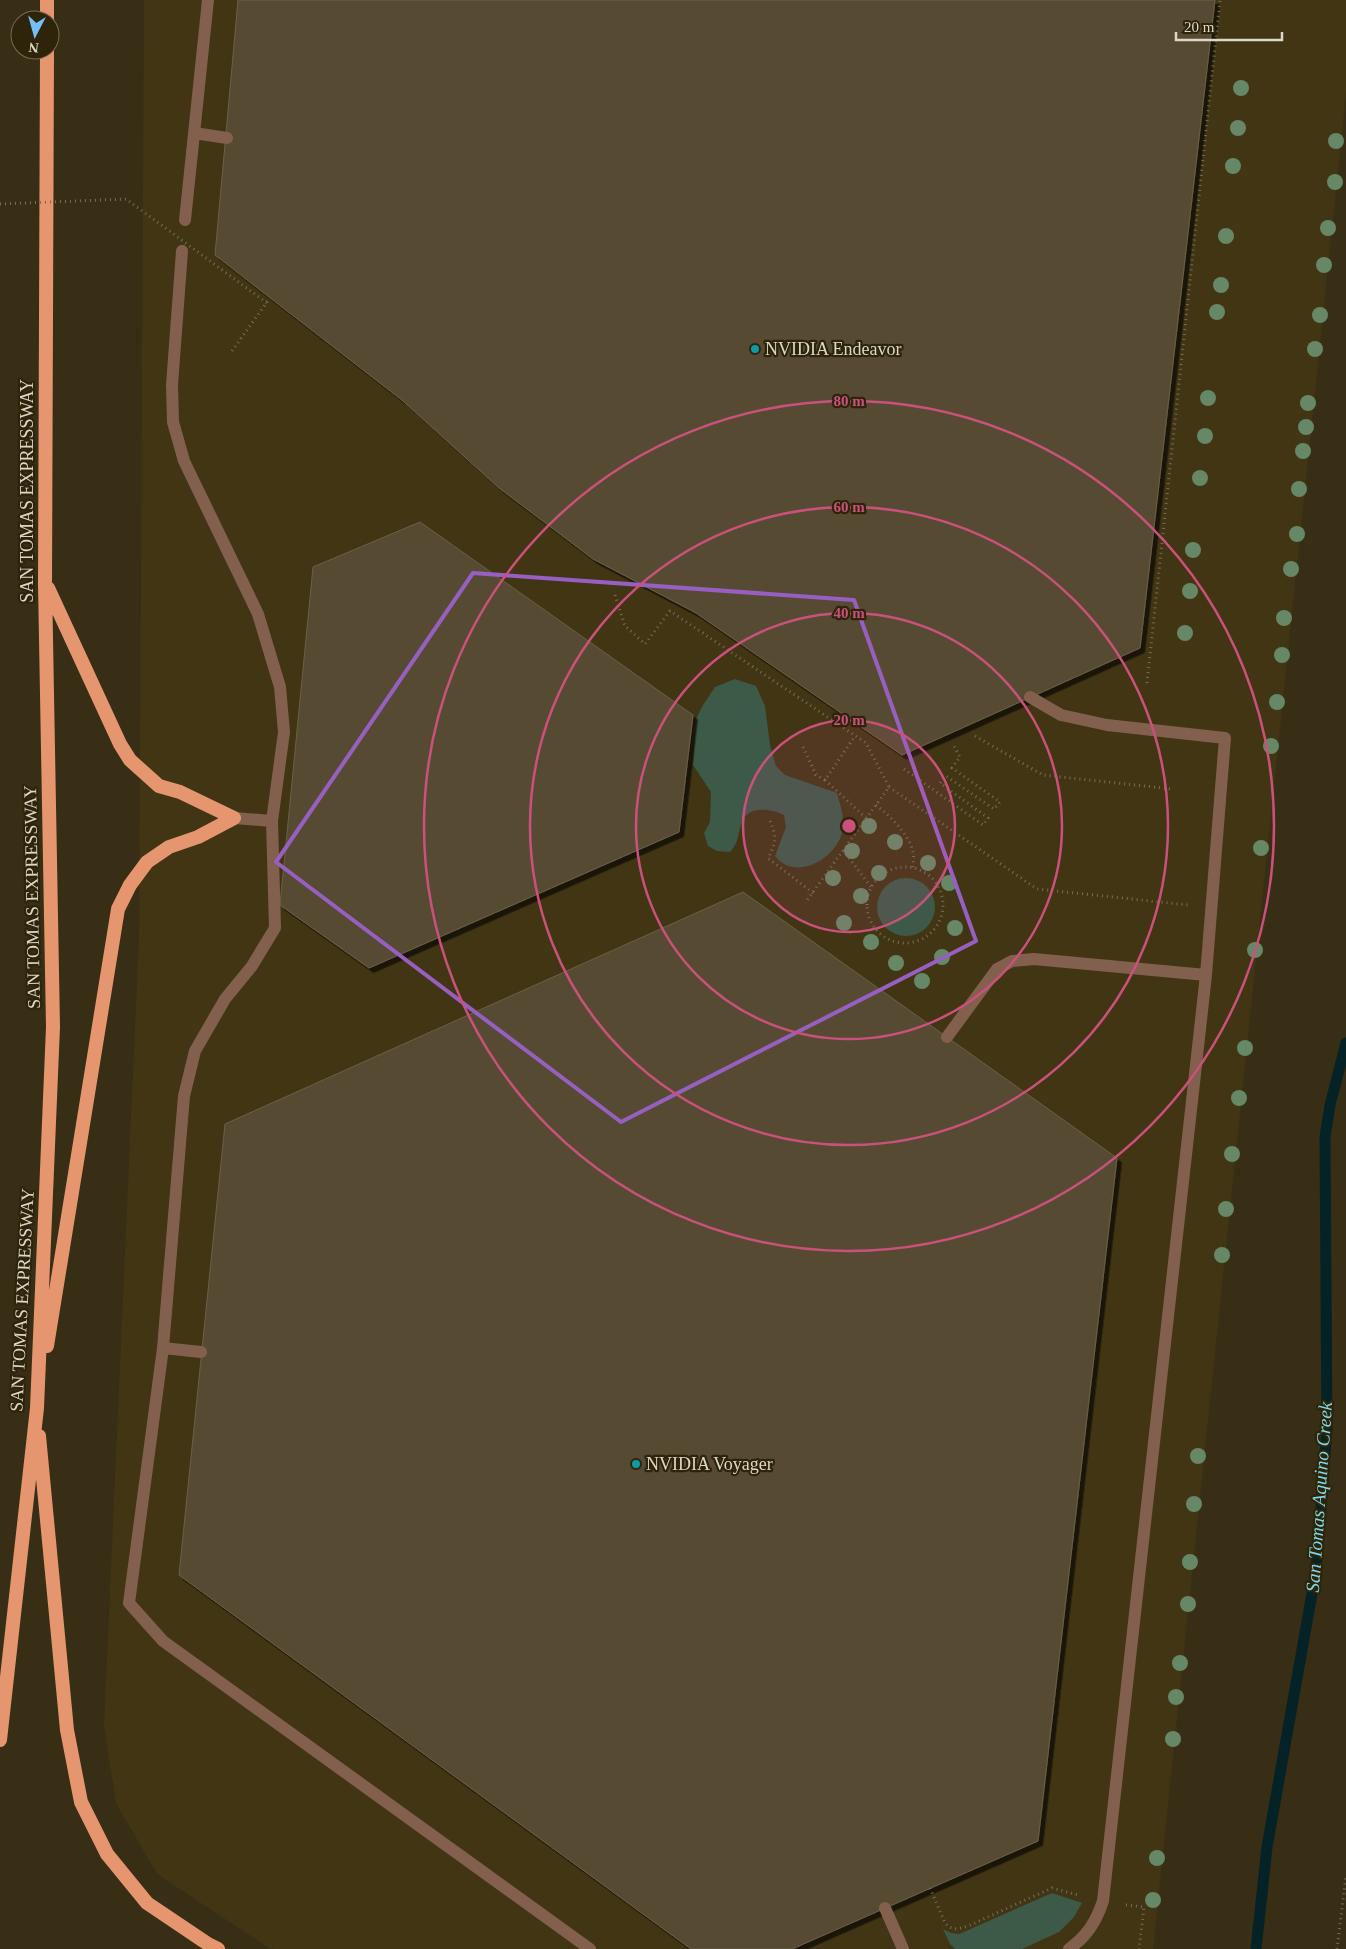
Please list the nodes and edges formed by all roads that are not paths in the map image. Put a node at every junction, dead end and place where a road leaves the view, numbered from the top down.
1 (208, 0) edge
2 (47, 60) edge
3 (194, 133) junction
4 (226, 138) dead end
5 (185, 220) dead end
6 (182, 251) dead end
7 (45, 583) junction
8 (1030, 697) dead end
9 (234, 818) junction
10 (272, 821) junction
11 (1206, 975) junction
12 (947, 1037) dead end
13 (163, 1348) junction
14 (201, 1352) dead end
15 (37, 1408) junction
16 (0, 1740) edge
17 (885, 1908) dead end
18 (218, 1949) edge
19 (590, 1949) edge
20 (903, 1949) edge
21 (1069, 1949) edge

1 - 3 lane
2 - 7 highway, SAN TOMAS EXPRESSWAY
3 - 4 lane
3 - 5 lane
6 - 10 lane
7 - 9 highway
7 - 15 highway, SAN TOMAS EXPRESSWAY
8 - 11 lane
9 - 10 lane
9 - 15 highway
10 - 13 lane
11 - 12 lane
11 - 21 lane
13 - 14 lane
13 - 19 lane
15 - 16 highway, SAN TOMAS EXPRESSWAY
15 - 18 highway
17 - 20 lane

